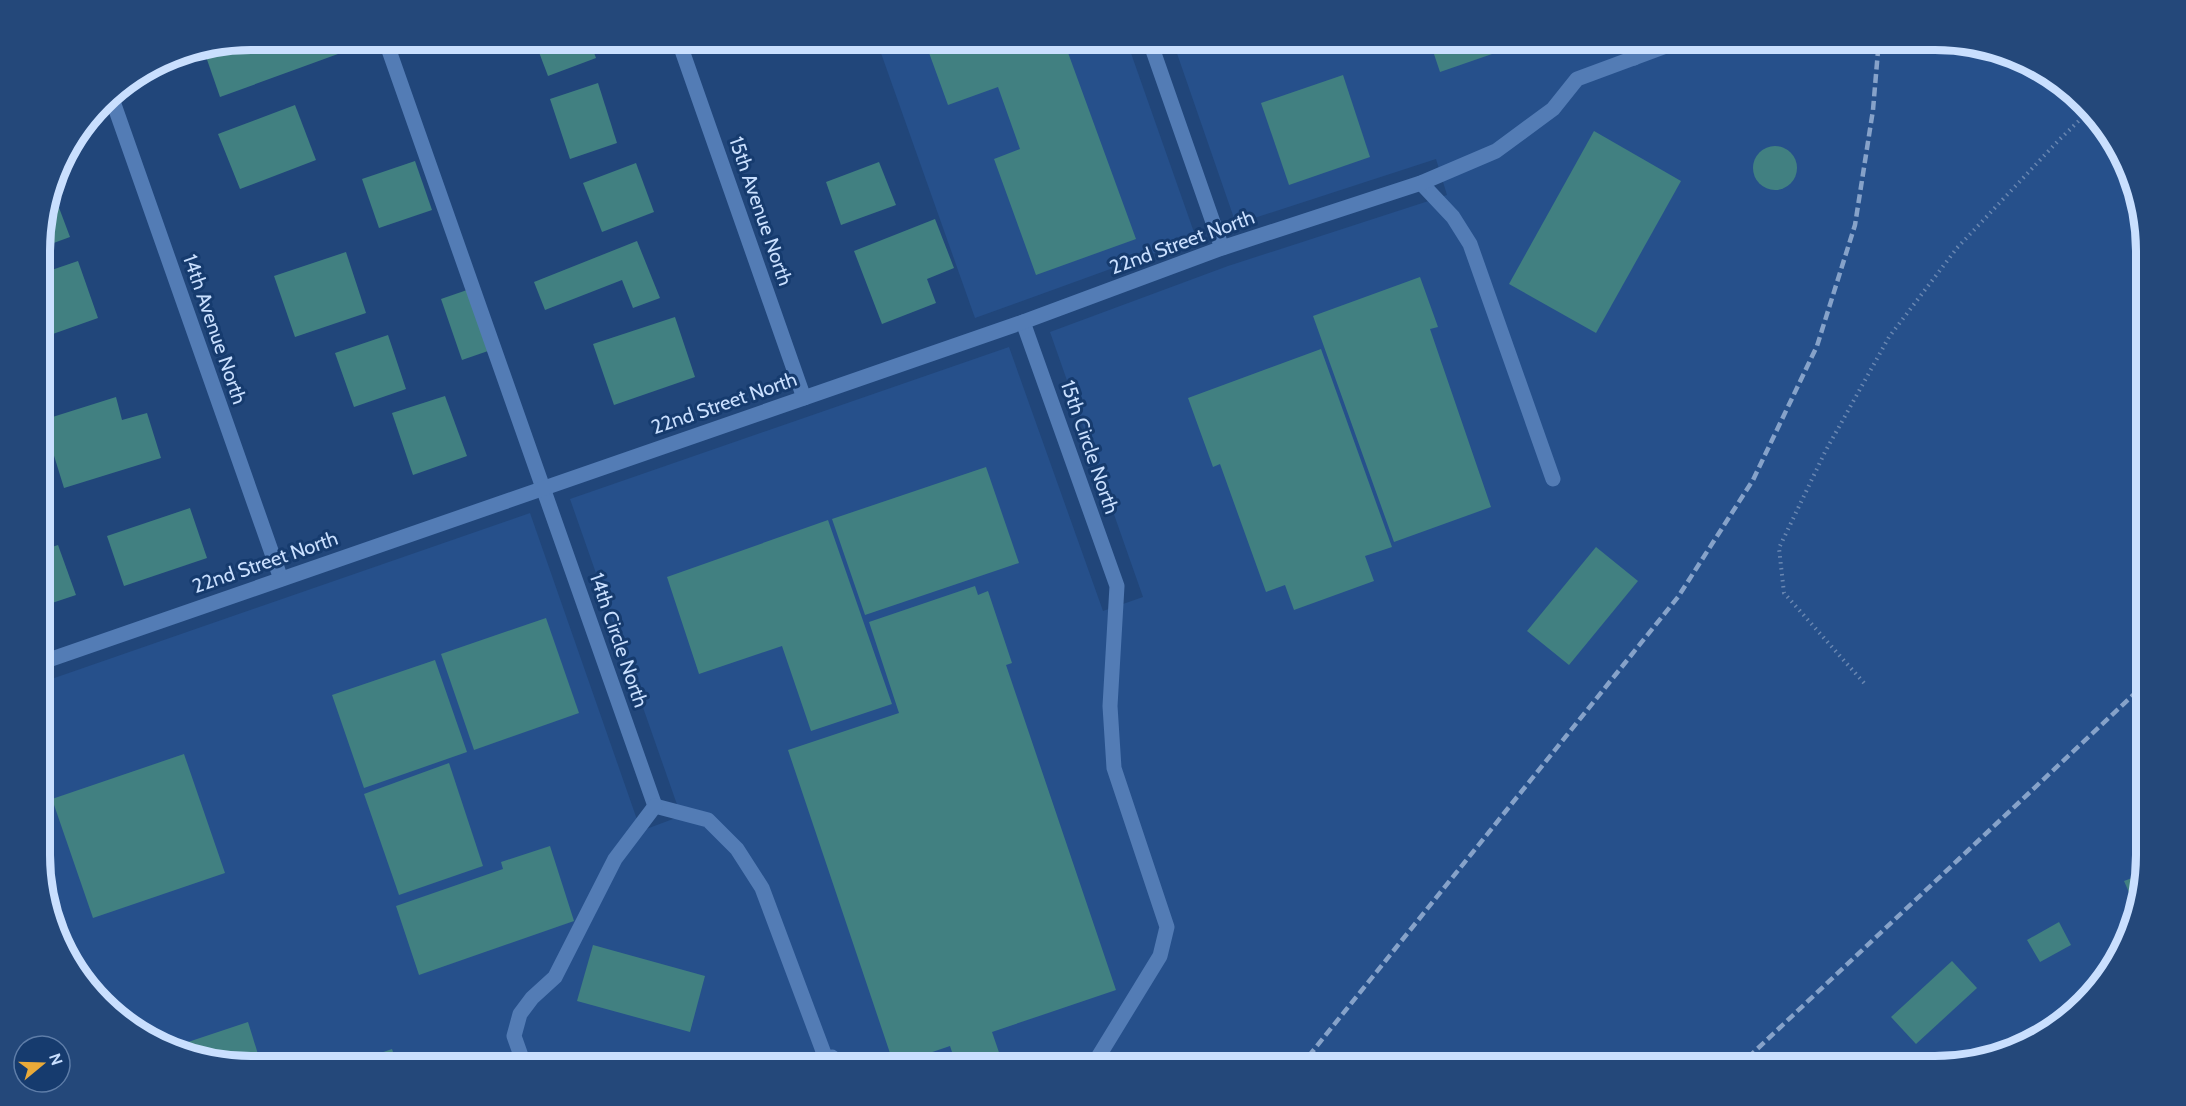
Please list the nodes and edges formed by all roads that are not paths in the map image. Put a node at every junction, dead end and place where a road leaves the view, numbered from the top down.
1 (389, 50) edge
2 (682, 50) edge
3 (1153, 50) edge
4 (1632, 50) edge
5 (1656, 50) edge
6 (1635, 58) junction
7 (114, 103) edge
8 (1421, 183) junction
9 (1222, 248) junction
10 (1023, 322) junction
11 (804, 398) junction
12 (1553, 478) dead end
13 (544, 488) junction
14 (281, 579) junction
15 (50, 660) edge
16 (655, 806) junction
17 (521, 1056) edge
18 (825, 1056) edge
19 (1099, 1056) edge

1 - 13 street, 14th Circle North
2 - 11 street, 15th Avenue North
3 - 9 street
4 - 6 street
5 - 6 street, 22nd Street North
6 - 8 street, 22nd Street North
7 - 14 street, 14th Avenue North
8 - 9 street, 22nd Street North
8 - 12 street
9 - 10 street, 22nd Street North
10 - 11 street, 22nd Street North
10 - 19 street, 15th Circle North
11 - 13 street, 22nd Street North
13 - 14 street, 22nd Street North
13 - 16 street, 14th Circle North
14 - 15 street, 22nd Street North
16 - 17 street
16 - 18 street

